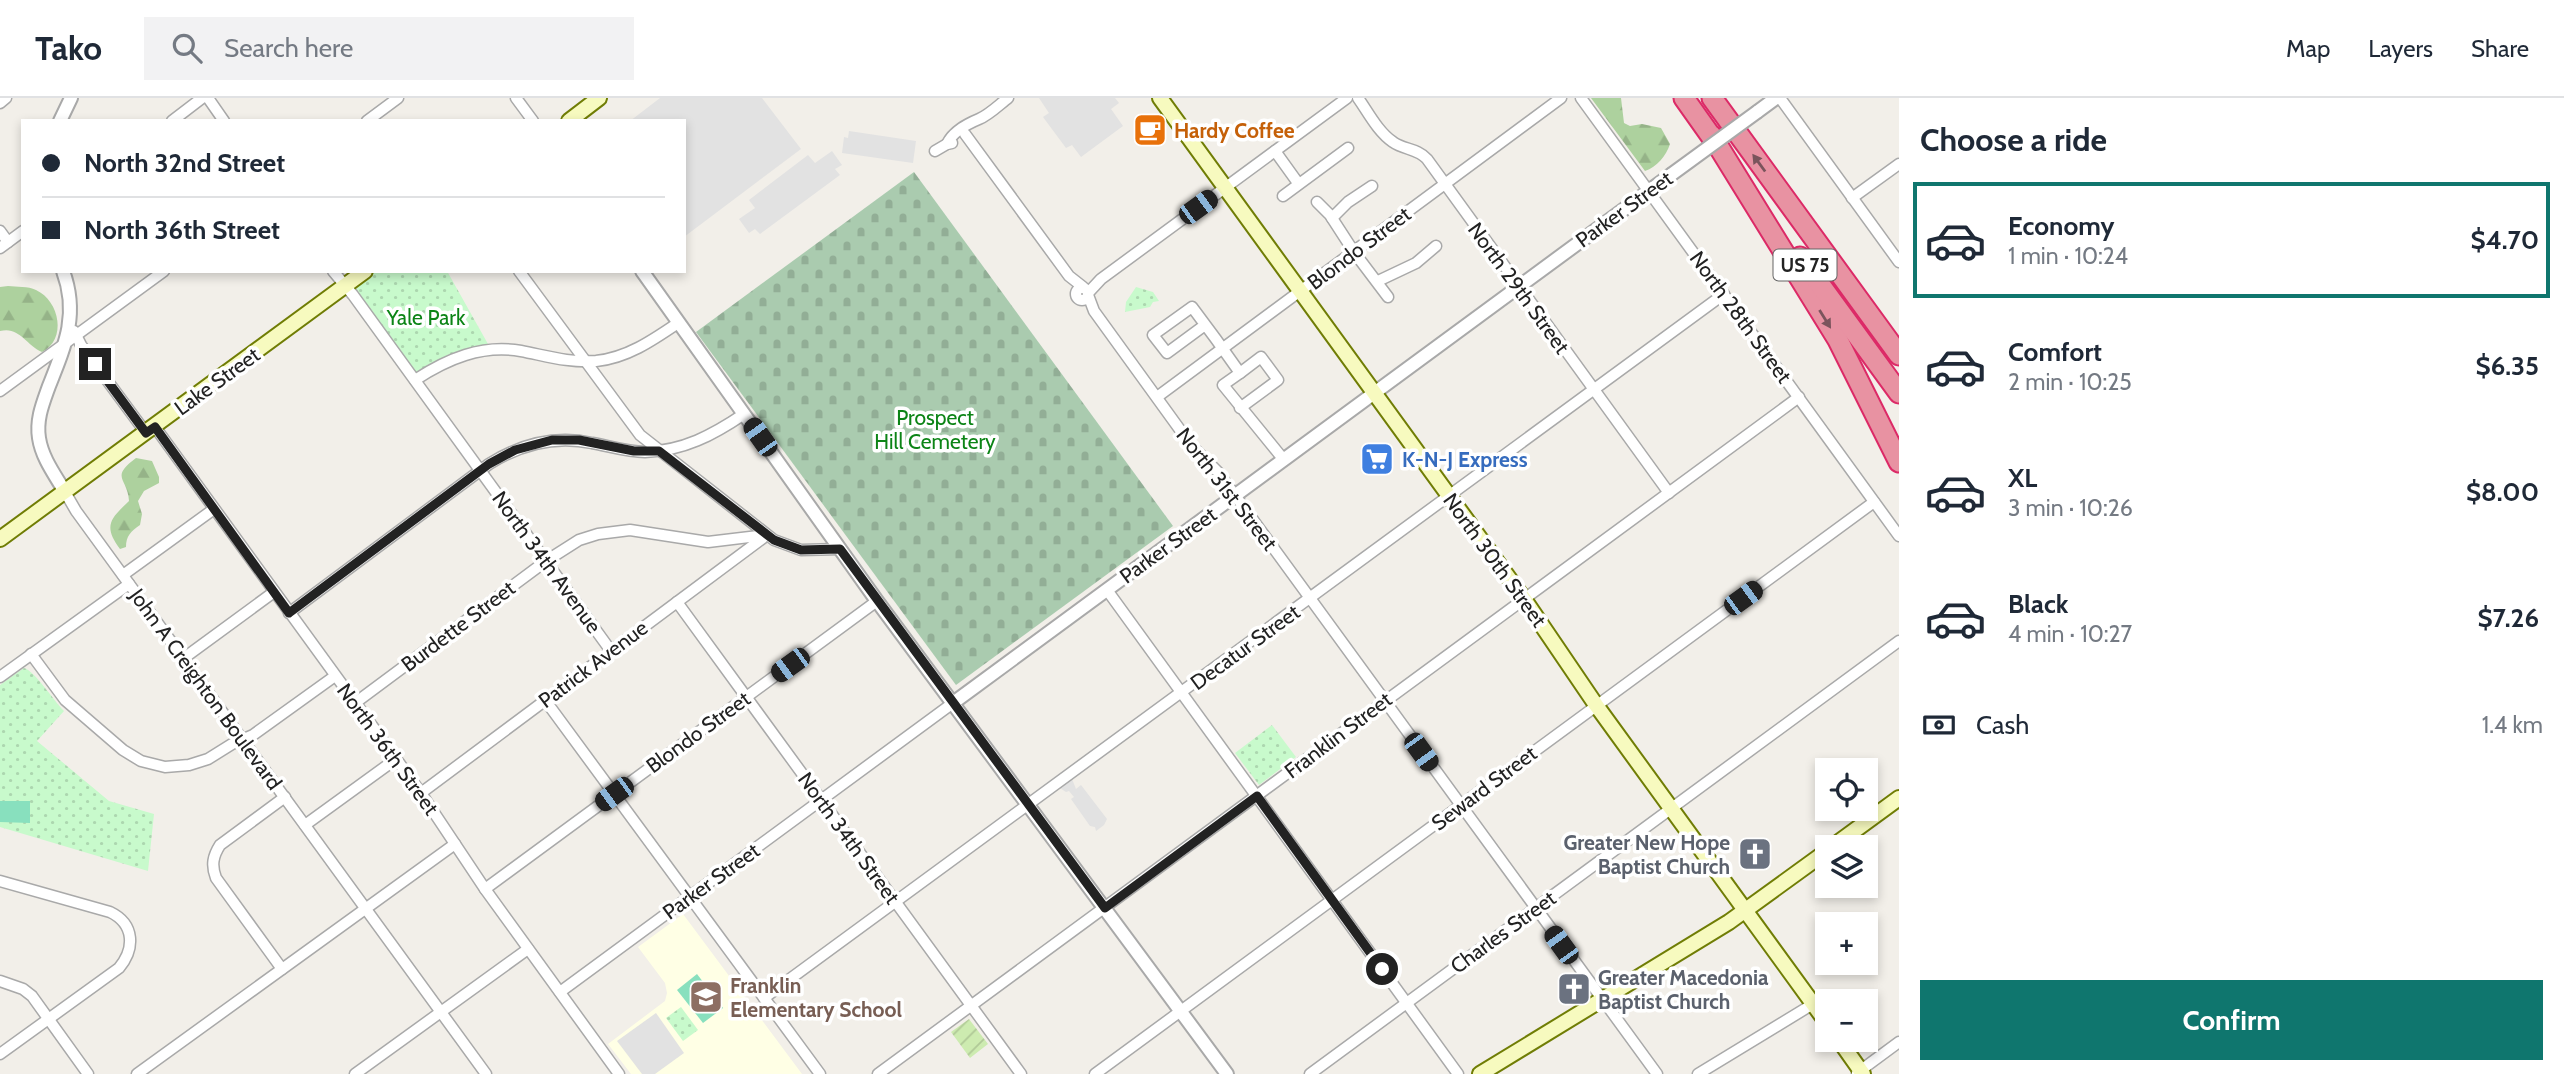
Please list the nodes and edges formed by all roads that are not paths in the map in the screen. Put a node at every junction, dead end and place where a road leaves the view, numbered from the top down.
1 (6, 98) edge
2 (71, 98) edge
3 (205, 98) edge
4 (398, 98) edge
5 (516, 98) edge
6 (599, 98) edge
7 (1008, 98) edge
8 (1160, 98) edge
9 (1347, 98) edge
10 (1358, 98) edge
11 (1562, 98) edge
12 (1581, 98) edge
13 (1684, 98) edge
14 (1712, 98) edge
15 (1778, 98) edge
16 (0, 103) edge
17 (61, 119) edge
18 (175, 119) edge
19 (222, 119) edge
20 (370, 119) edge
21 (532, 119) edge
22 (572, 119) edge
23 (978, 120) junction
24 (965, 134) junction
25 (1712, 136) junction
26 (947, 144) junction
27 (1348, 148) dead end
28 (935, 151) dead end
29 (1275, 151) junction
30 (1899, 164) edge
31 (1298, 183) junction
32 (1445, 184) junction
33 (1372, 186) dead end
34 (1224, 188) junction
35 (1649, 191) junction
36 (1283, 196) dead end
37 (1852, 198) junction
38 (1317, 202) dead end
39 (1332, 218) junction
40 (1799, 218) junction
41 (0, 231) edge
42 (21, 232) edge
43 (4, 245) edge
44 (1436, 246) dead end
45 (1354, 252) junction
46 (1899, 262) edge
47 (63, 273) edge
48 (161, 273) edge
49 (335, 273) edge
50 (362, 273) edge
51 (520, 273) edge
52 (643, 273) edge
53 (1378, 282) junction
54 (345, 286) junction
55 (1519, 287) junction
56 (1300, 292) junction
57 (1083, 293) junction
58 (1724, 294) junction
59 (1388, 297) dead end
60 (678, 323) junction
61 (1205, 325) junction
62 (73, 330) junction
63 (1899, 344) edge
64 (63, 346) junction
65 (1222, 349) junction
66 (1899, 355) edge
67 (584, 361) junction
68 (1240, 373) junction
69 (415, 380) junction
70 (1594, 390) junction
71 (0, 391) edge
72 (1899, 393) edge
73 (1375, 394) junction
74 (1157, 397) junction
75 (1799, 397) junction
76 (1240, 408) junction
77 (744, 414) junction
78 (150, 430) junction
79 (659, 451) junction
80 (1284, 460) junction
81 (1899, 462) edge
82 (480, 471) junction
83 (65, 492) junction
84 (1669, 493) junction
85 (1235, 496) junction
86 (1449, 496) junction
87 (1874, 502) junction
88 (214, 509) junction
89 (766, 535) junction
90 (1899, 536) edge
91 (0, 538) edge
92 (840, 549) junction
93 (546, 561) junction
94 (123, 575) junction
95 (130, 584) junction
96 (1107, 590) junction
97 (274, 592) junction
98 (1310, 598) junction
99 (1524, 599) junction
100 (877, 601) junction
101 (677, 602) junction
102 (289, 613) junction
103 (1899, 641) edge
104 (611, 651) junction
105 (31, 654) junction
106 (184, 658) junction
107 (335, 676) junction
108 (0, 677) edge
109 (1182, 693) junction
110 (746, 697) junction
111 (545, 700) junction
112 (1385, 701) junction
113 (355, 703) junction
114 (953, 703) junction
115 (1596, 705) junction
116 (243, 739) junction
117 (396, 760) junction
118 (421, 793) junction
119 (614, 794) junction
120 (1257, 796) junction
121 (285, 797) junction
122 (821, 800) junction
123 (1897, 803) edge
124 (1029, 806) junction
125 (1460, 806) junction
126 (1671, 808) junction
127 (305, 825) junction
128 (1850, 835) edge
129 (455, 844) junction
130 (1815, 860) edge
131 (0, 881) edge
132 (485, 889) junction
133 (690, 897) junction
134 (1333, 900) junction
135 (896, 902) junction
136 (366, 908) junction
137 (1105, 908) junction
138 (1535, 908) junction
139 (1746, 911) junction
140 (528, 949) junction
141 (282, 969) junction
142 (0, 981) edge
143 (559, 992) junction
144 (764, 998) junction
145 (1601, 1000) junction
146 (1407, 1003) junction
147 (1813, 1004) junction
148 (971, 1006) junction
149 (1815, 1007) edge
150 (441, 1012) junction
151 (1181, 1012) junction
152 (48, 1019) junction
153 (1899, 1042) edge
154 (1847, 1052) edge
155 (0, 1054) edge
156 (1860, 1073) edge
157 (88, 1074) edge
158 (137, 1074) edge
159 (355, 1074) edge
160 (486, 1074) edge
161 (619, 1074) edge
162 (820, 1074) edge
163 (878, 1074) edge
164 (1021, 1074) edge
165 (1095, 1074) edge
166 (1227, 1074) edge
167 (1310, 1074) edge
168 (1458, 1074) edge
169 (1480, 1074) edge
170 (1657, 1074) edge
171 (1698, 1074) edge

1 - 16 street
2 - 17 street
3 - 18 street
3 - 19 street
4 - 20 street
5 - 21 street
6 - 22 main road
7 - 23 street
8 - 34 main road, North 30th Street
9 - 29 street
10 - 32 street, North 29th Street
11 - 32 street, Blondo Street
12 - 35 street, North 28th Street
13 - 25 highway, US 75
40 -> 14 highway, US 75
15 - 35 street, Parker Street, bridge
15 - 37 street
23 - 24 street
23 - 26 street
24 - 26 street
24 - 57 street, North 31st Street
25 - 72 highway, US 75
25 -> 81 highway
26 - 28 street
27 - 31 street
29 - 31 street
29 - 34 street
30 - 37 street
31 - 36 street
32 - 45 street, Blondo Street
32 - 55 street, North 29th Street
33 - 39 street
34 - 56 main road, North 30th Street
34 - 57 street
35 - 55 street, Parker Street
35 - 58 street, North 28th Street
37 - 46 street
38 - 39 street
39 - 45 street
40 - 63 highway
40 - 66 highway, US 75
41 - 43 street
42 - 43 street
44 - 53 street
45 - 53 street
45 - 56 street, Blondo Street
47 - 62 street, John A Creighton Boulevard
48 - 62 street
49 - 54 street, North 34th Avenue
50 - 54 main road, Lake Street
51 - 67 street
52 - 60 street
53 - 59 street
54 - 69 street, North 34th Avenue
54 - 78 main road, Lake Street
55 - 70 street, North 29th Street
55 - 73 street, Parker Street
56 - 65 street, Blondo Street
56 - 73 main road, North 30th Street
57 - 74 street, North 31st Street
58 - 70 street, Decatur Street
58 - 75 street, North 28th Street
60 - 67 street
60 - 77 street
61 - 61 street
61 - 65 street
62 - 64 street, John A Creighton Boulevard
62 - 78 street, North 36th Street
64 - 71 street
64 - 83 street, John A Creighton Boulevard
65 - 68 street
65 - 74 street, Blondo Street
67 - 69 street
67 - 79 street
68 - 76 street
68 - 76 street
69 - 82 street, North 34th Avenue
70 - 84 street, North 29th Street
70 - 86 street, Decatur Street
73 - 80 street, Parker Street
73 - 86 main road, North 30th Street
74 - 85 street, North 31st Street
75 - 84 street, Franklin Street
75 - 87 street, North 28th Street
76 - 80 street
77 - 79 street
77 - 92 street
78 - 83 main road, Lake Street
78 - 88 street, North 36th Street
79 - 82 street
79 - 89 street
80 - 85 street, Parker Street
82 - 93 street, North 34th Avenue
82 - 102 street
83 - 91 main road, Lake Street
83 - 94 street, John A Creighton Boulevard
84 - 99 street, Franklin Street
85 - 96 street, Parker Street
85 - 98 street, North 31st Street
86 - 98 street, Decatur Street
86 - 99 main road, North 30th Street
87 - 90 street, North 28th Street
87 - 115 street, Seward Street
88 - 94 street
88 - 97 street, North 36th Street
89 - 92 street
89 - 93 street, Burdette Street
89 - 101 street, Patrick Avenue
92 - 100 street
93 - 104 street, North 34th Avenue
93 - 113 street, Burdette Street
94 - 95 street, John A Creighton Boulevard
95 - 105 street
95 - 106 street, John A Creighton Boulevard
96 - 109 street
96 - 114 street, Parker Street
97 - 102 street, North 36th Street
97 - 106 street
98 - 109 street, Decatur Street
98 - 112 street, North 31st Street
99 - 112 street, Franklin Street
99 - 115 main road, North 30th Street
100 - 110 street, Blondo Street
100 - 114 street
101 - 104 street, Patrick Avenue
101 - 110 street, North 34th Street
102 - 107 street, North 36th Street
103 - 126 street, Charles Street
104 - 111 street, Patrick Avenue
105 - 108 street
105 - 116 street
106 - 116 street, John A Creighton Boulevard
107 - 113 street, North 36th Street
107 - 116 street
109 - 120 street
109 - 124 street, Decatur Street
110 - 119 street, Blondo Street
110 - 122 street, North 34th Street
111 - 118 street, Patrick Avenue
111 - 119 street
112 - 120 street, Franklin Street
112 - 125 street, North 31st Street
113 - 117 street, North 36th Street
114 - 122 street, Parker Street
114 - 124 street
115 - 125 street, Seward Street
115 - 126 main road, North 30th Street
116 - 121 street, John A Creighton Boulevard
117 - 118 street, North 36th Street
117 - 127 street
118 - 129 street, North 36th Street
119 - 132 street, Blondo Street
119 - 133 street
120 - 134 street
120 - 137 street, Franklin Street
121 - 127 street, John A Creighton Boulevard
121 - 141 street
122 - 133 street, Parker Street
122 - 135 street, North 34th Street
123 - 128 main road
124 - 135 street, Decatur Street
124 - 137 street
125 - 134 street, Seward Street
125 - 138 street, North 31st Street
126 - 138 street, Charles Street
126 - 139 main road, North 30th Street
127 - 136 street, John A Creighton Boulevard
129 - 132 street, North 36th Street
129 - 136 street
130 - 139 main road
131 - 152 street
132 - 140 street, North 36th Street
133 - 143 street, Parker Street
133 - 144 street
134 - 146 street
134 - 151 street, Seward Street
135 - 144 street, Decatur Street
135 - 148 street, North 34th Street
136 - 141 street
136 - 150 street, John A Creighton Boulevard
137 - 148 street, Franklin Street
137 - 151 street
138 - 145 street, North 31st Street
138 - 146 street, Charles Street
139 - 145 main road
139 - 147 main road, North 30th Street
140 - 143 street, North 36th Street
140 - 150 street
141 - 158 street
142 - 152 street
143 - 161 street, North 36th Street
144 - 162 street
145 - 169 main road
145 - 170 street, North 31st Street
146 - 167 street, Charles Street
146 - 168 street
147 - 149 main road, North 30th Street
147 - 171 street
148 - 163 street, Franklin Street
148 - 164 street, North 34th Street
150 - 159 street
150 - 160 street, John A Creighton Boulevard
151 - 165 street, Seward Street
151 - 166 street
152 - 155 street
152 - 157 street
153 - 156 street
154 - 156 main road

